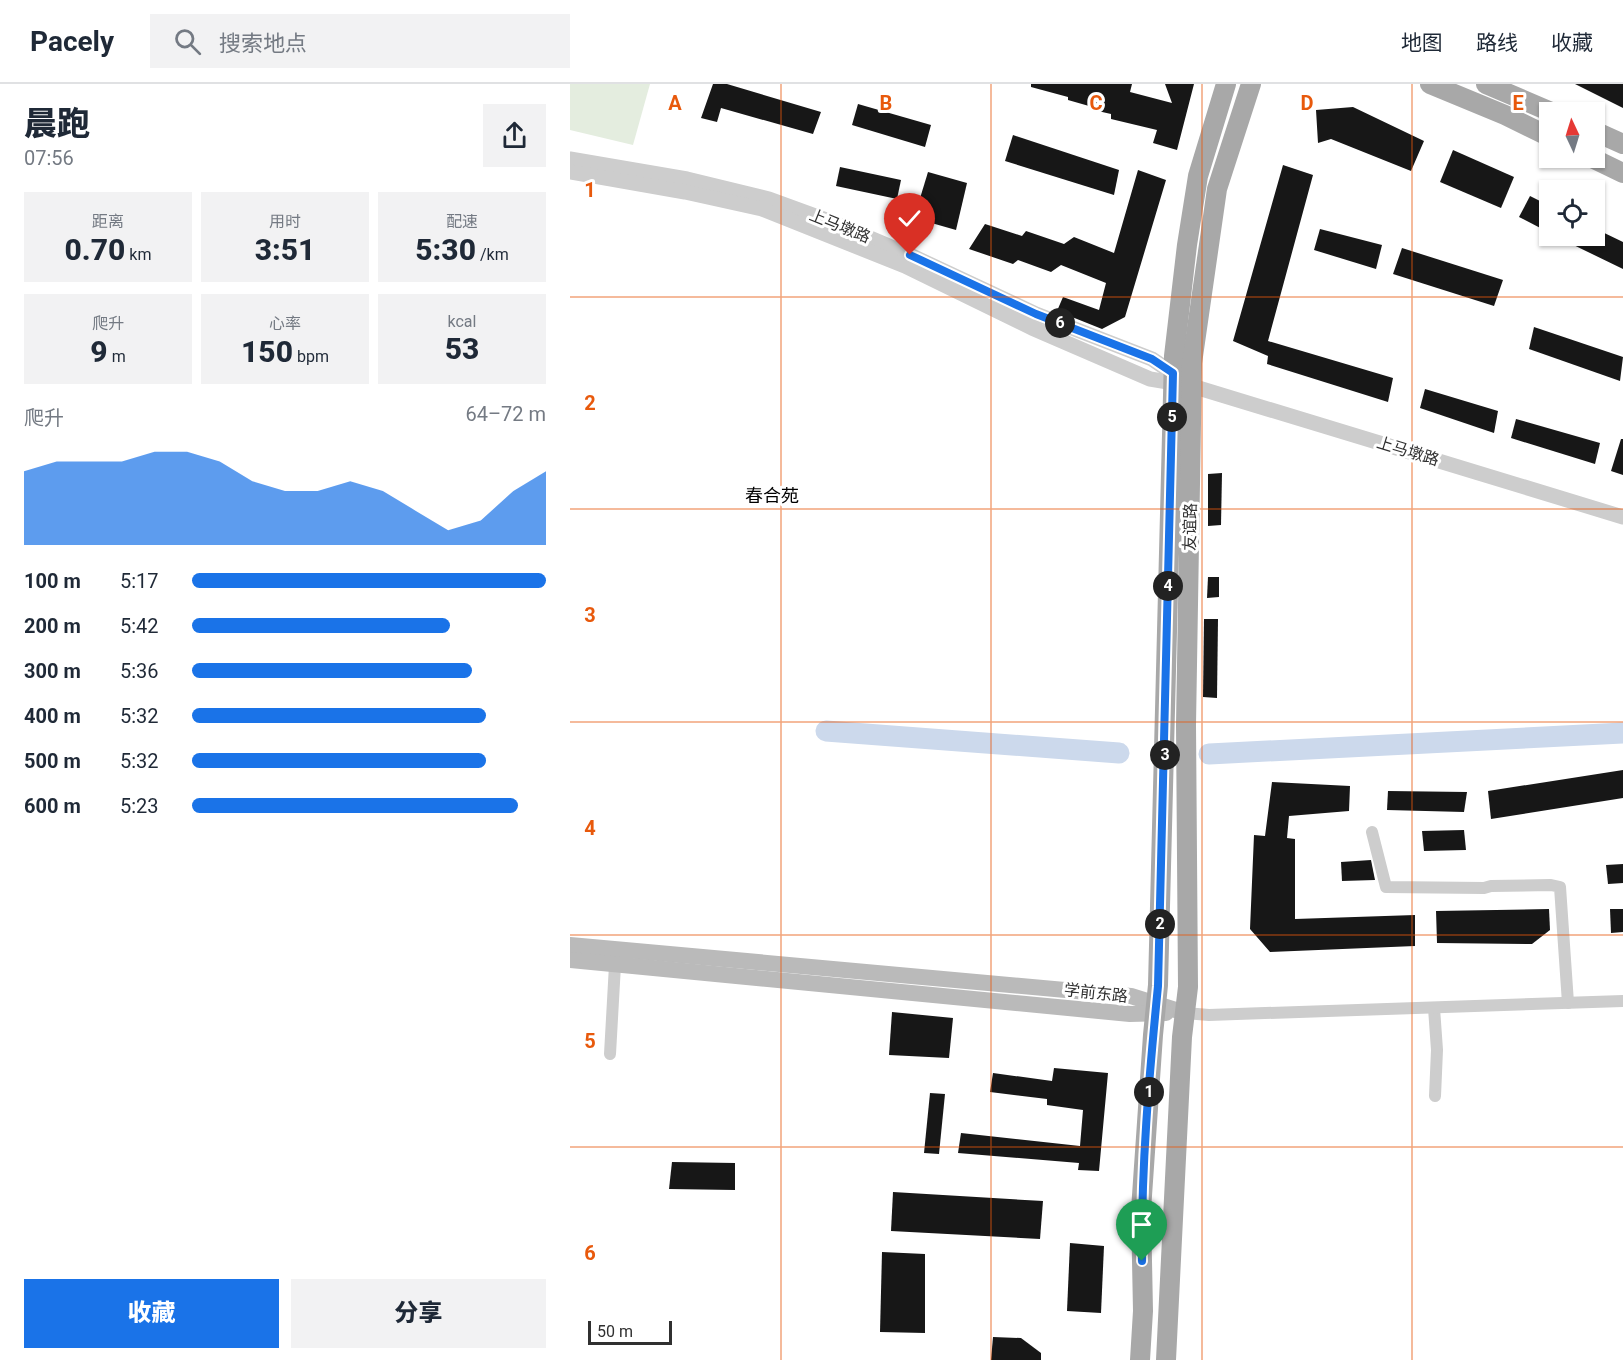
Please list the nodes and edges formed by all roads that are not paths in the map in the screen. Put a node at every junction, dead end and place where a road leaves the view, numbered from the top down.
1 (1226, 84) edge
2 (1251, 84) edge
3 (1430, 84) edge
4 (1486, 84) edge
5 (1539, 107) edge
6 (1539, 132) edge
7 (1605, 136) edge
8 (1623, 144) edge
9 (570, 159) edge
10 (1605, 164) edge
11 (570, 171) edge
12 (1623, 173) edge
13 (1173, 378) junction
14 (1192, 386) junction
15 (1623, 517) edge
16 (1372, 832) dead end
17 (570, 945) edge
18 (570, 960) edge
19 (615, 965) junction
20 (1623, 1001) edge
21 (1568, 1003) junction
22 (1434, 1008) junction
23 (1156, 1009) junction
24 (1185, 1013) junction
25 (610, 1054) dead end
26 (1435, 1096) dead end
27 (1140, 1360) edge
28 (1166, 1360) edge

1 - 13 main road, 友谊路
2 - 14 main road, 友谊路
3 - 6 main road
4 - 5 main road
7 - 8 main road
9 - 13 street, 上马墩路
10 - 12 main road
11 - 13 street, 上马墩路
13 - 14 street, 上马墩路
13 - 23 main road, 友谊路
14 - 15 street, 上马墩路
14 - 24 main road, 友谊路
16 - 21 street
17 - 23 main road, 学前东路
18 - 19 main road, 学前东路
19 - 23 main road, 学前东路
19 - 25 street
20 - 21 street
21 - 22 street
22 - 24 street
22 - 26 street
23 - 24 main road, 学前东路
23 - 27 main road, 友谊路
24 - 28 main road, 友谊路

